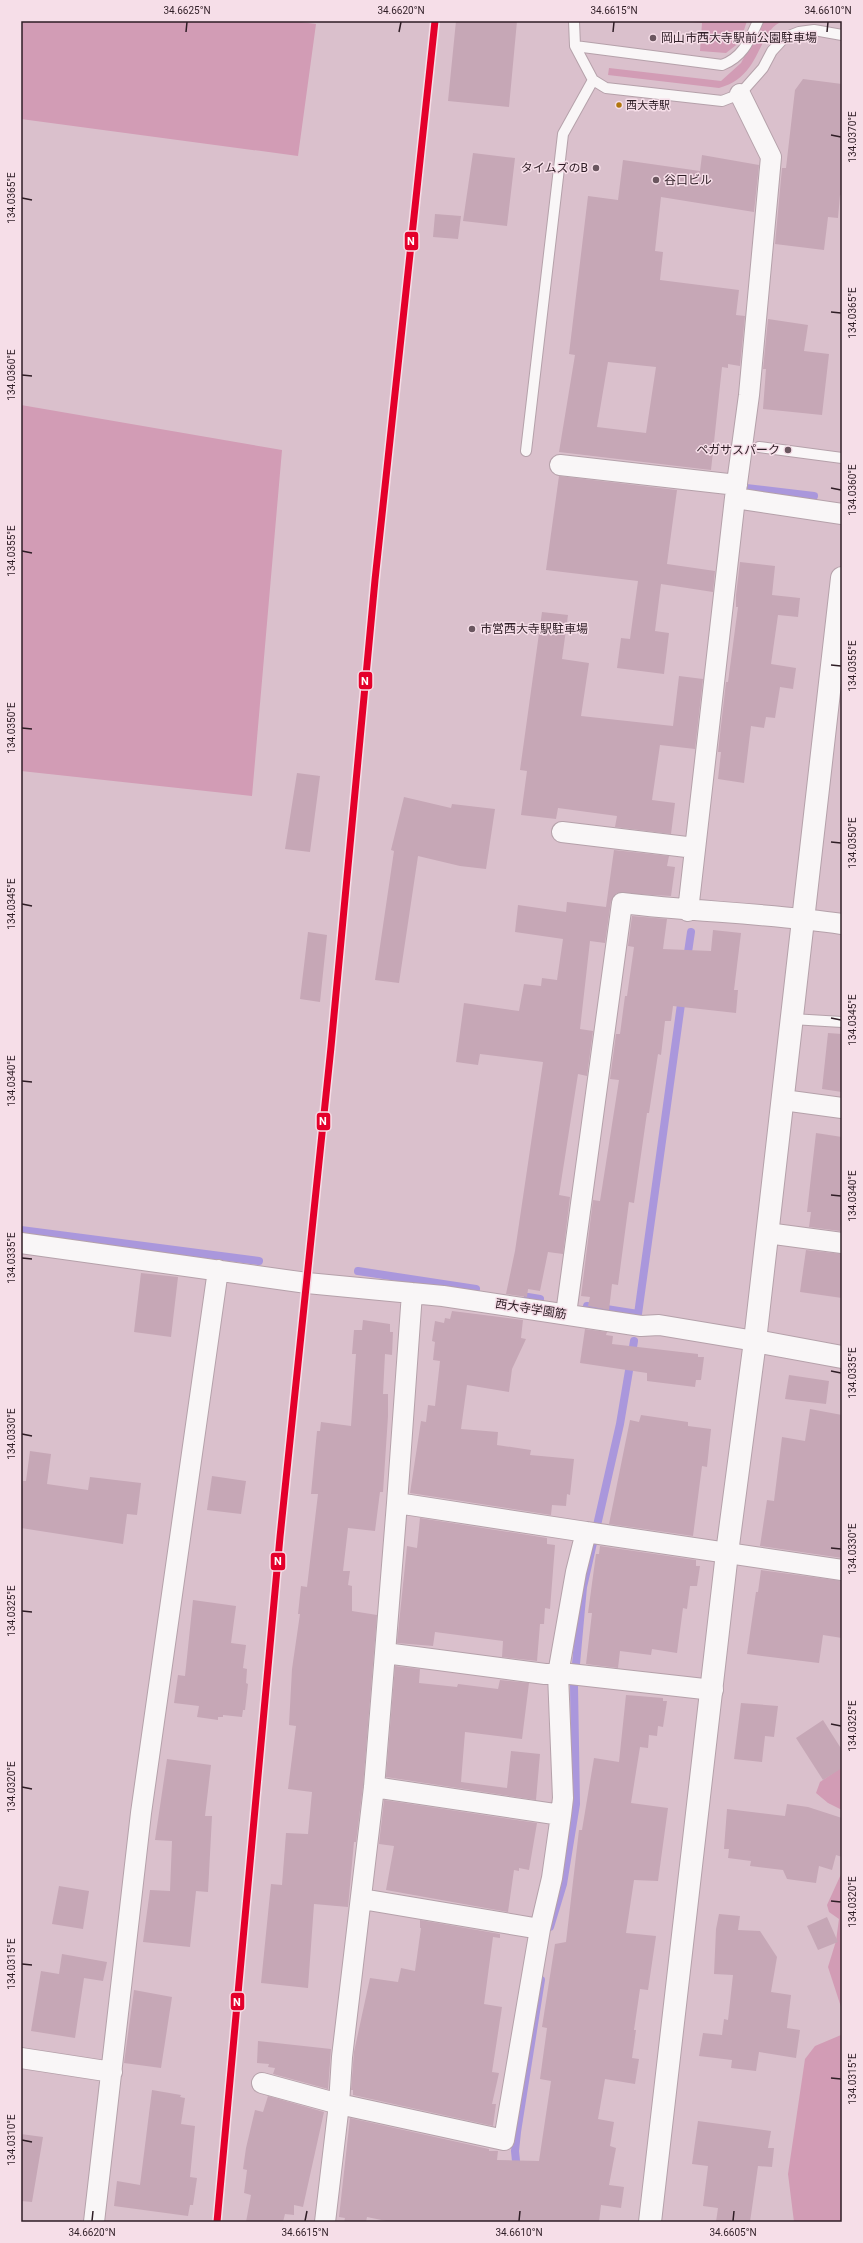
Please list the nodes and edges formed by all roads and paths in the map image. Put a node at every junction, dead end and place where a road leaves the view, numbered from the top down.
1 (574, 21) edge
2 (758, 21) edge
3 (842, 35) edge
4 (574, 46) junction
5 (593, 80) junction
6 (740, 94) junction
7 (759, 447) dead end
8 (526, 451) dead end
9 (842, 458) edge
10 (560, 464) dead end
11 (736, 492) junction
12 (842, 514) edge
13 (842, 578) edge
14 (562, 832) dead end
15 (695, 848) junction
16 (688, 911) junction
17 (803, 918) junction
18 (842, 924) edge
19 (792, 1019) junction
20 (842, 1022) edge
21 (783, 1100) junction
22 (842, 1108) edge
23 (767, 1233) junction
24 (21, 1243) edge
25 (842, 1243) edge
26 (218, 1270) junction
27 (412, 1293) junction
28 (566, 1314) junction
29 (755, 1341) junction
30 (842, 1357) edge
31 (397, 1504) junction
32 (593, 1534) junction
33 (727, 1553) junction
34 (842, 1570) edge
35 (385, 1653) junction
36 (569, 1674) junction
37 (713, 1690) junction
38 (374, 1787) junction
39 (561, 1815) junction
40 (362, 1899) junction
41 (540, 1929) junction
42 (21, 2058) edge
43 (112, 2072) junction
44 (262, 2083) dead end
45 (339, 2104) junction
46 (94, 2222) edge
47 (325, 2222) edge
48 (650, 2222) edge

1 - 4 lane
2 - 4 lane
3 - 6 lane
4 - 5 lane
5 - 6 lane
5 - 8 lane
6 - 11 street
7 - 9 lane
10 - 11 street
11 - 12 street
11 - 15 street
13 - 17 street
14 - 15 street
15 - 16 street
16 - 17 street
16 - 28 street
17 - 18 street
17 - 19 street
19 - 20 lane
19 - 21 street
21 - 22 street
21 - 23 street
23 - 25 street
23 - 29 street
24 - 26 street, 西大寺学園筋
26 - 27 street, 西大寺学園筋
26 - 43 street
27 - 28 street, 西大寺学園筋
27 - 31 street
28 - 29 street, 西大寺学園筋
29 - 30 street, 西大寺学園筋
29 - 33 street
31 - 32 street
31 - 35 street
32 - 33 street
32 - 36 street
33 - 34 street
33 - 37 street
35 - 36 street
35 - 38 street
36 - 37 street
36 - 39 street
37 - 48 street
38 - 39 street
38 - 40 street
39 - 41 street
40 - 41 street
40 - 45 street
41 - 45 street
42 - 43 street
43 - 46 street
44 - 45 street
45 - 47 street

